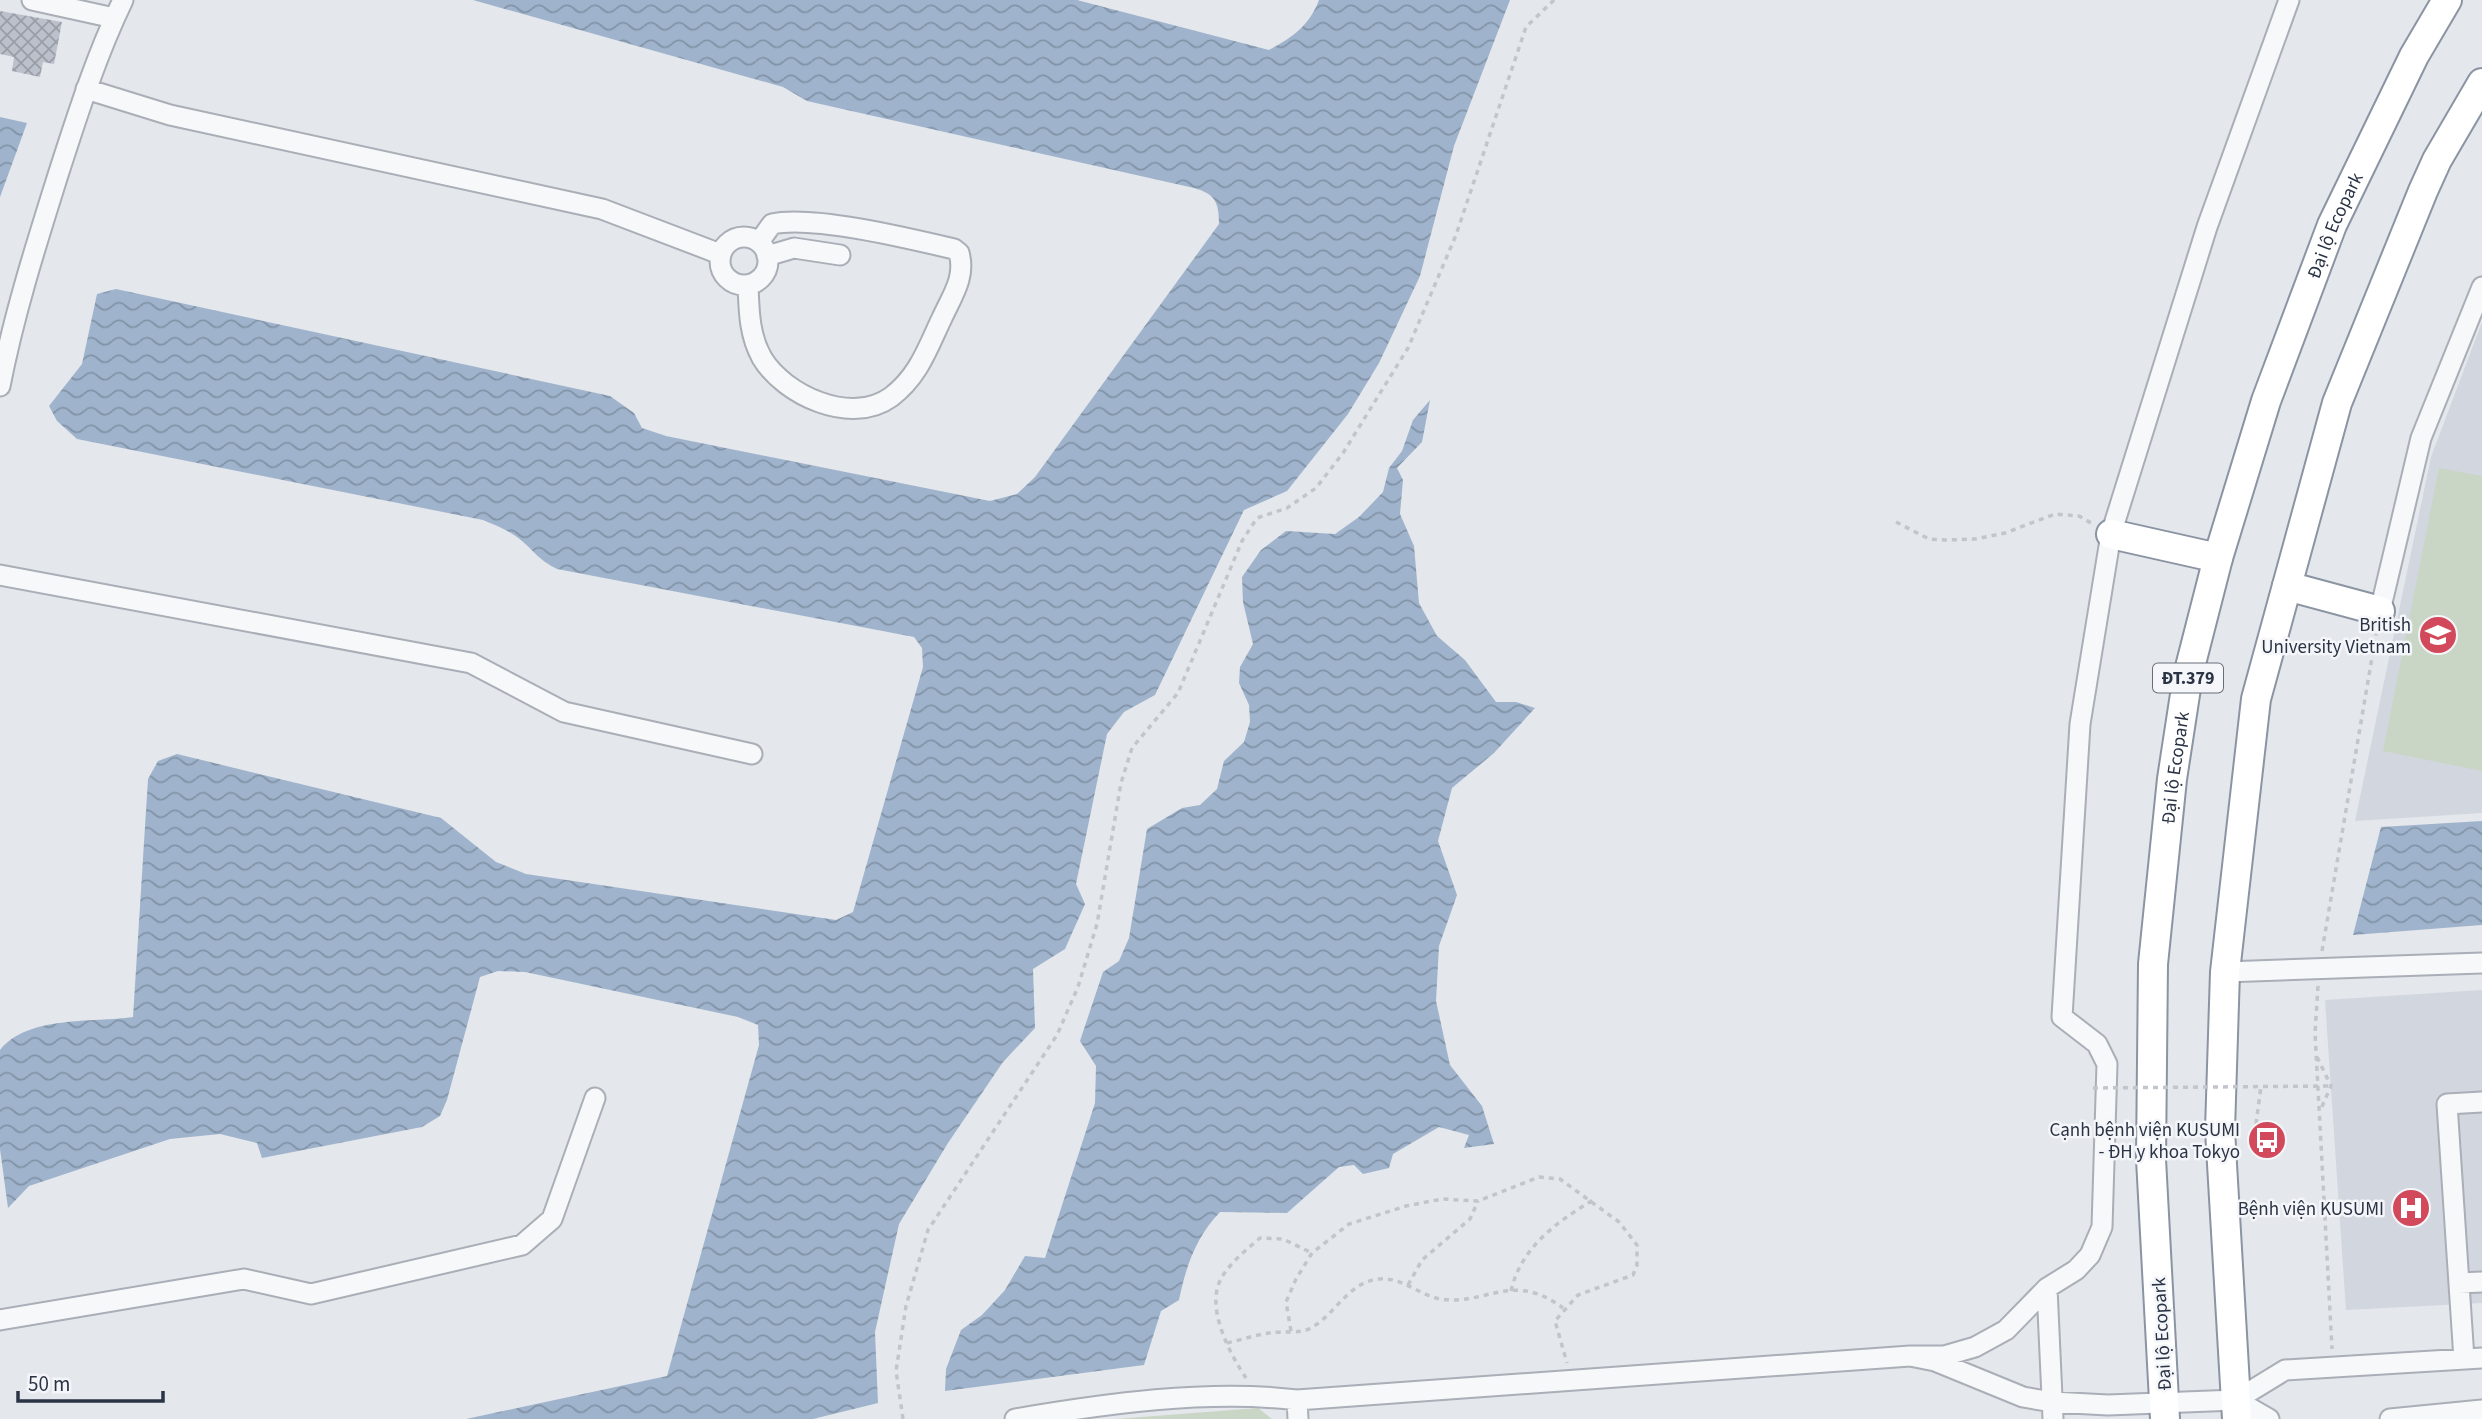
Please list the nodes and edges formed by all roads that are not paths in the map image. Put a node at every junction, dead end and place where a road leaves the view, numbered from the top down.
1 (32, 0) edge
2 (2289, 0) edge
3 (2447, 0) edge
4 (119, 9) edge
5 (2482, 83) edge
6 (86, 89) junction
7 (763, 249) junction
8 (720, 254) junction
9 (840, 255) dead end
10 (748, 285) junction
11 (2482, 287) edge
12 (5, 333) edge
13 (0, 386) edge
14 (2111, 534) junction
15 (2218, 558) junction
16 (0, 575) edge
17 (2287, 586) junction
18 (2380, 611) joint
19 (752, 754) dead end
20 (2482, 963) edge
21 (2225, 972) junction
22 (595, 1098) dead end
23 (2482, 1102) edge
24 (2482, 1282) edge
25 (2459, 1283) junction
26 (2047, 1288) junction
27 (0, 1320) edge
28 (1910, 1356) junction
29 (2473, 1359) edge
30 (1297, 1409) edge
31 (2053, 1410) edge
32 (2236, 1410) edge
33 (2482, 1410) edge
34 (2165, 1412) edge
35 (1015, 1419) edge
36 (2269, 1419) edge
37 (2390, 1419) edge

1 - 4 street
2 - 14 street
3 - 15 highway, Đại lộ Ecopark / ĐT.379
4 - 6 street
5 - 17 highway
6 - 8 street
6 - 12 street
7 - 8 street
7 - 9 street
7 - 10 street
7 - 10 street
8 - 10 street
11 - 18 street
12 - 13 street
14 - 15 highway
14 - 26 street
15 - 34 highway, Đại lộ Ecopark / ĐT.379
16 - 19 street
17 - 18 highway
17 - 21 highway
20 - 21 street
21 - 32 highway
22 - 27 street
23 - 25 street
24 - 25 street
25 - 29 street
26 - 28 street
26 - 31 street
28 - 30 street
28 - 31 street
29 - 32 street
30 - 35 street
31 - 34 street
32 - 34 street
32 - 36 street
33 - 37 street

